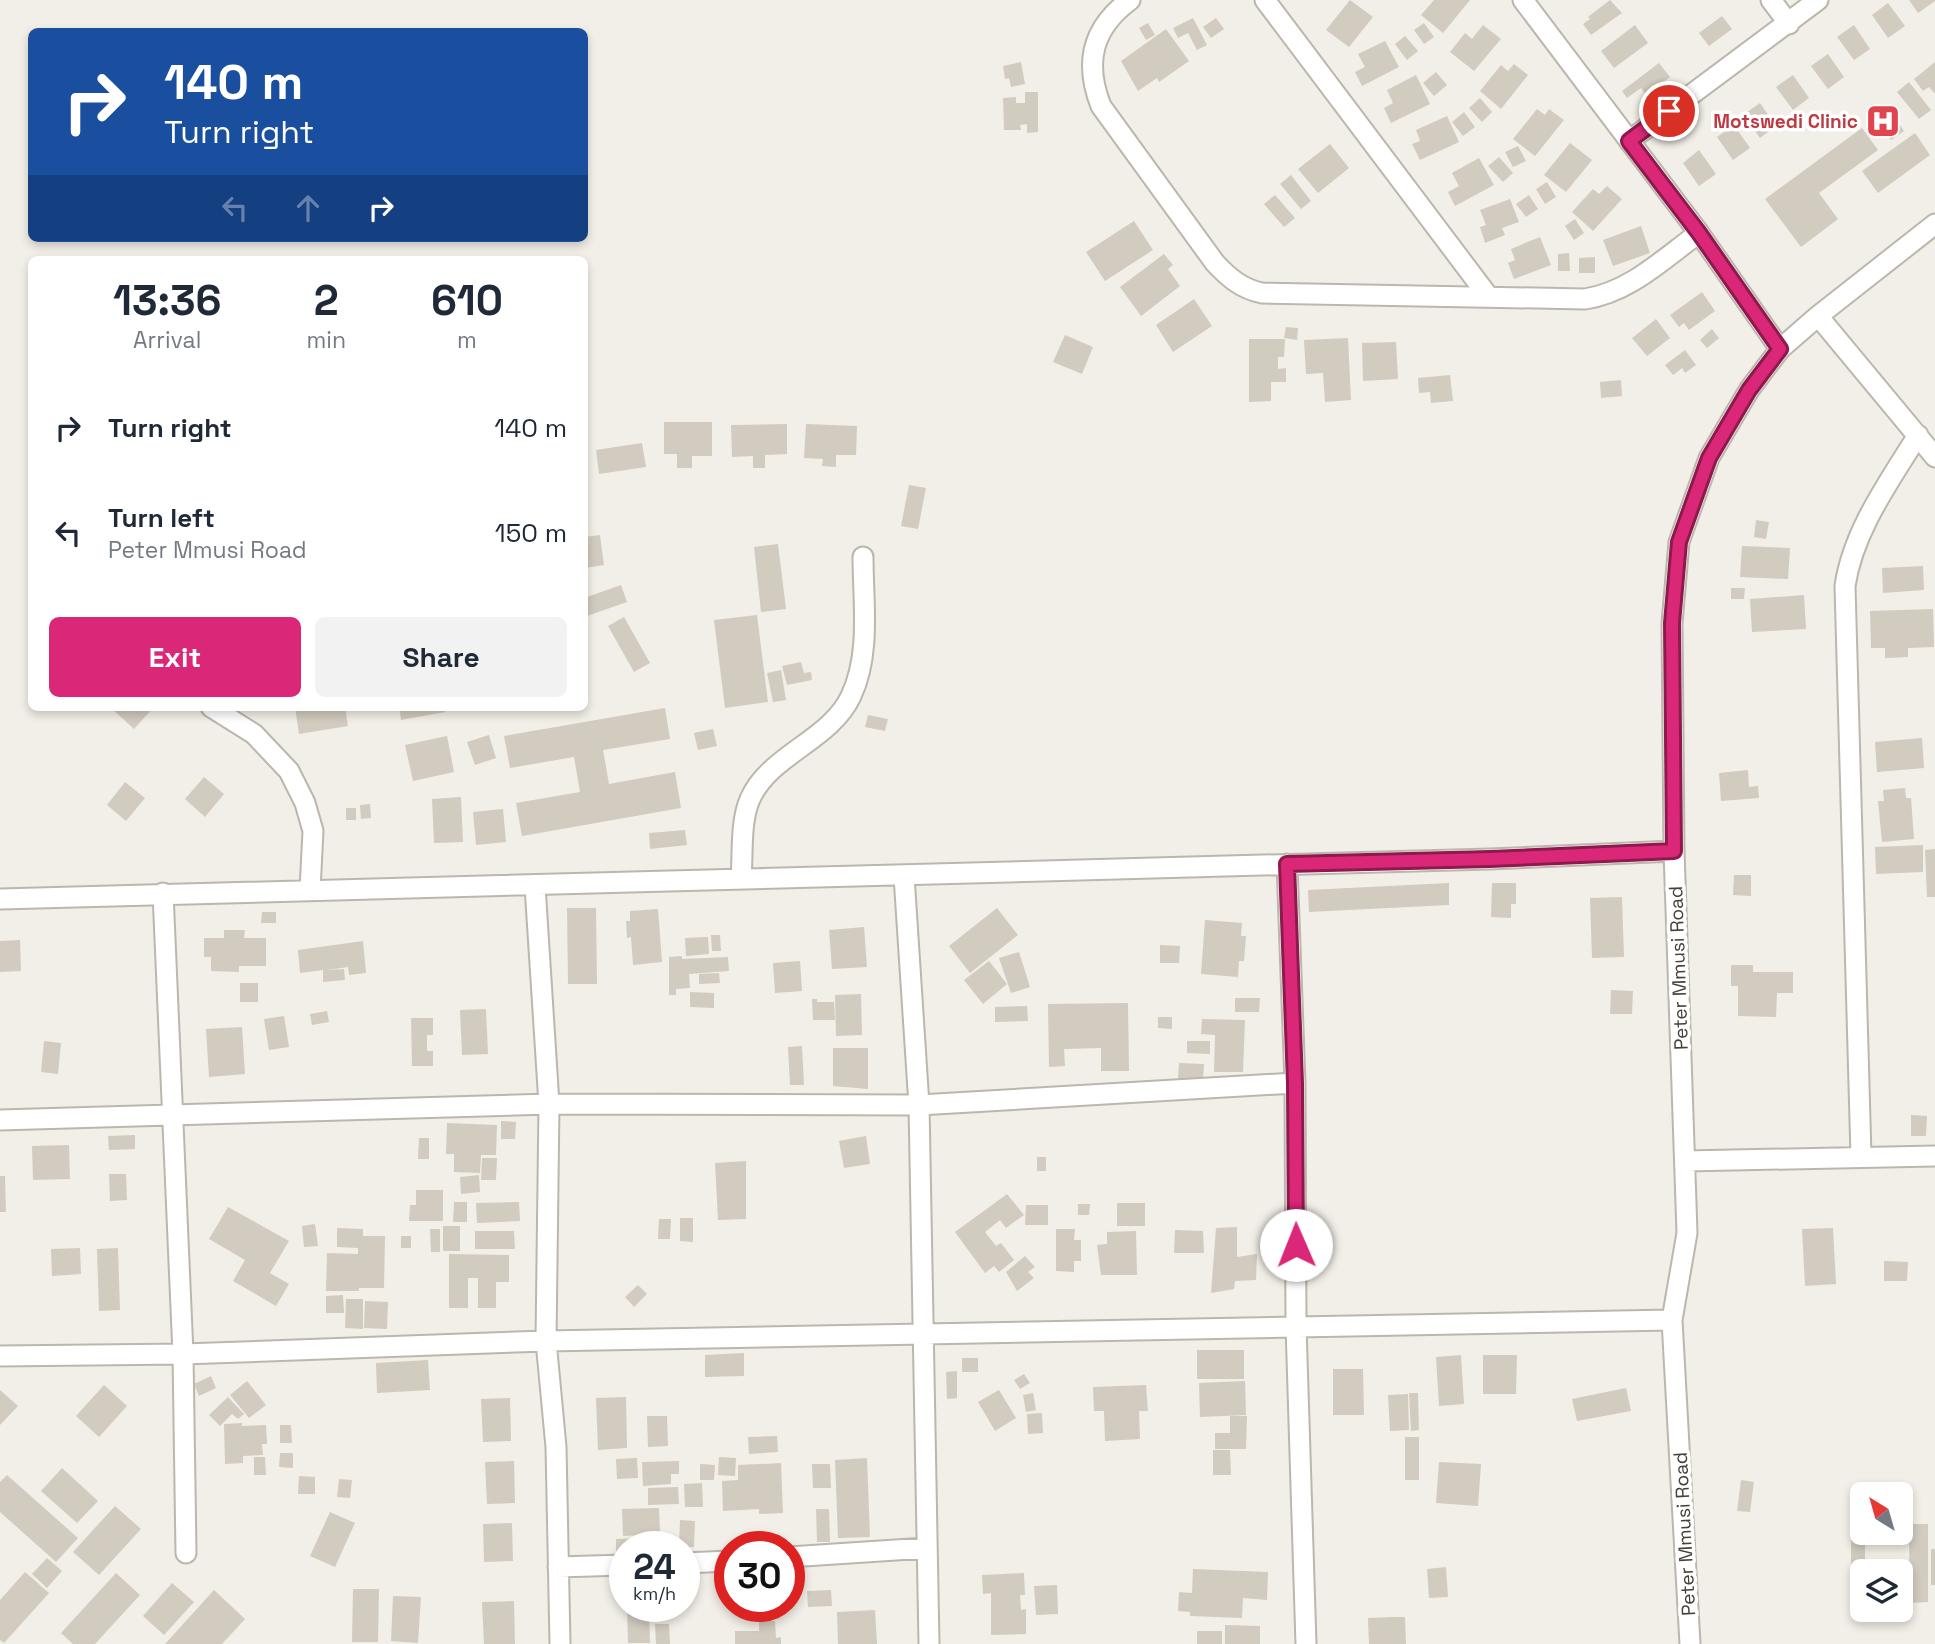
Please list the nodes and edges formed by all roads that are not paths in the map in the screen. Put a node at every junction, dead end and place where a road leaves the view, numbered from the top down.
1 (1130, 0) edge
2 (1265, 0) edge
3 (1523, 0) edge
4 (1771, 0) edge
5 (1818, 0) edge
6 (1789, 24) junction
7 (1629, 141) junction
8 (1935, 225) edge
9 (1699, 233) junction
10 (1488, 296) junction
11 (1818, 316) junction
12 (1780, 349) junction
13 (1918, 435) junction
14 (1935, 457) edge
15 (863, 557) dead end
16 (217, 711) edge
17 (1674, 851) junction
18 (1287, 864) junction
19 (904, 876) junction
20 (741, 879) junction
21 (536, 886) junction
22 (310, 890) junction
23 (163, 893) junction
24 (0, 899) edge
25 (1295, 1083) junction
26 (549, 1104) junction
27 (919, 1105) junction
28 (171, 1117) junction
29 (0, 1120) edge
30 (1861, 1156) junction
31 (1935, 1156) edge
32 (1685, 1161) junction
33 (1672, 1320) junction
34 (1296, 1326) junction
35 (923, 1336) junction
36 (545, 1341) junction
37 (183, 1354) junction
38 (0, 1356) edge
39 (926, 1548) junction
40 (186, 1553) dead end
41 (805, 1556) edge
42 (609, 1565) edge
43 (558, 1567) junction
44 (560, 1644) edge
45 (929, 1644) edge
46 (1306, 1644) edge
47 (1690, 1644) edge

1 - 10 street
2 - 10 street
3 - 7 street
4 - 6 street
5 - 6 street
6 - 7 street
7 - 9 street
8 - 11 street, Peter Mmusi Road
9 - 10 street
9 - 12 street
11 - 12 street, Peter Mmusi Road
11 - 13 street
12 - 17 street, Peter Mmusi Road
13 - 14 street
13 - 30 street
15 - 20 street
16 - 22 street
17 - 18 street
17 - 32 street, Peter Mmusi Road
18 - 19 street
18 - 25 street
19 - 20 street
19 - 27 street
20 - 21 street
21 - 22 street
21 - 26 street
22 - 23 street
23 - 24 street
23 - 28 street
25 - 27 street
25 - 34 street
26 - 27 street
26 - 28 street
26 - 36 street
27 - 35 street
28 - 29 street
28 - 37 street
30 - 31 street
30 - 32 street
32 - 33 street, Peter Mmusi Road
33 - 34 street
33 - 47 street, Peter Mmusi Road
34 - 35 street
34 - 46 street
35 - 36 street
35 - 39 street
36 - 37 street
36 - 43 street
37 - 38 street
37 - 40 street
39 - 41 street
39 - 45 street
42 - 43 street
43 - 44 street

